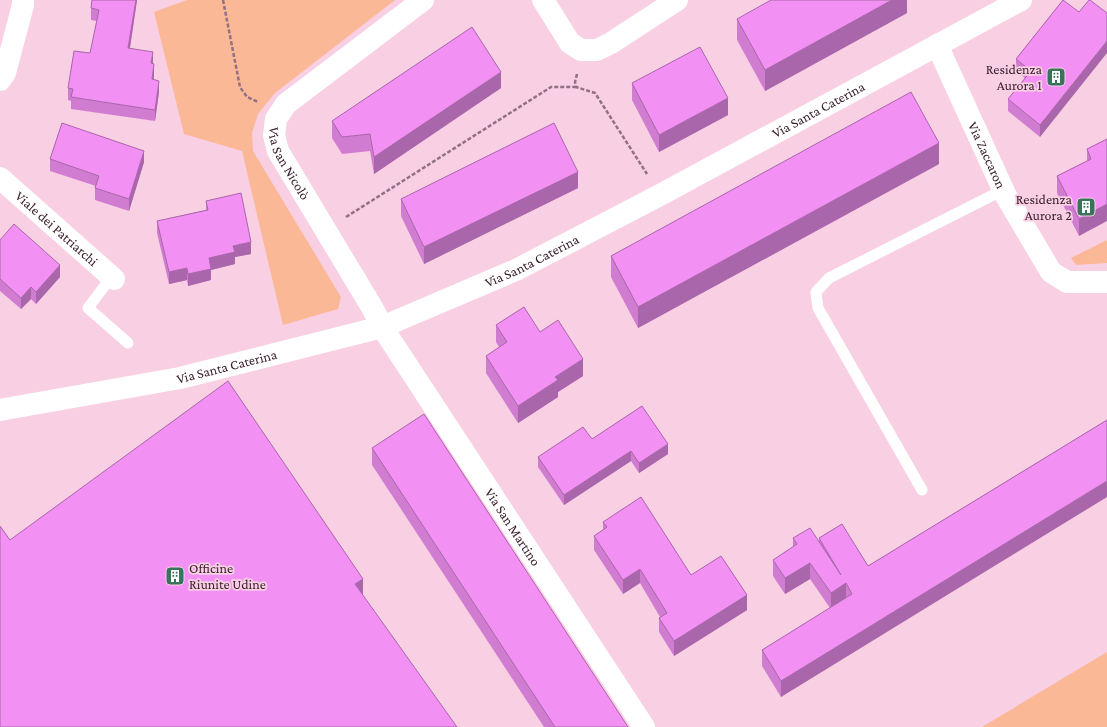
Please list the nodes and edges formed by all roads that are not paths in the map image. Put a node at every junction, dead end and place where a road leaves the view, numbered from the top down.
1 (22, 0) edge
2 (423, 0) edge
3 (542, 0) edge
4 (677, 0) edge
5 (1021, 0) edge
6 (937, 45) junction
7 (0, 80) edge
8 (0, 178) edge
9 (1003, 190) junction
10 (113, 278) joint
11 (1107, 282) edge
12 (382, 327) junction
13 (128, 343) dead end
14 (0, 410) edge
15 (922, 490) dead end
16 (644, 727) edge

1 - 7 street
2 - 12 street, Via San Nicolò
3 - 4 street
5 - 6 street, Via Santa Caterina
6 - 9 street, Via Zaccaron
6 - 12 street, Via Santa Caterina
8 - 10 street, Viale dei Patriarchi
9 - 11 street, Via Zaccaron
9 - 15 lane
10 - 13 lane
12 - 14 street, Via Santa Caterina
12 - 16 street, Via San Martino

